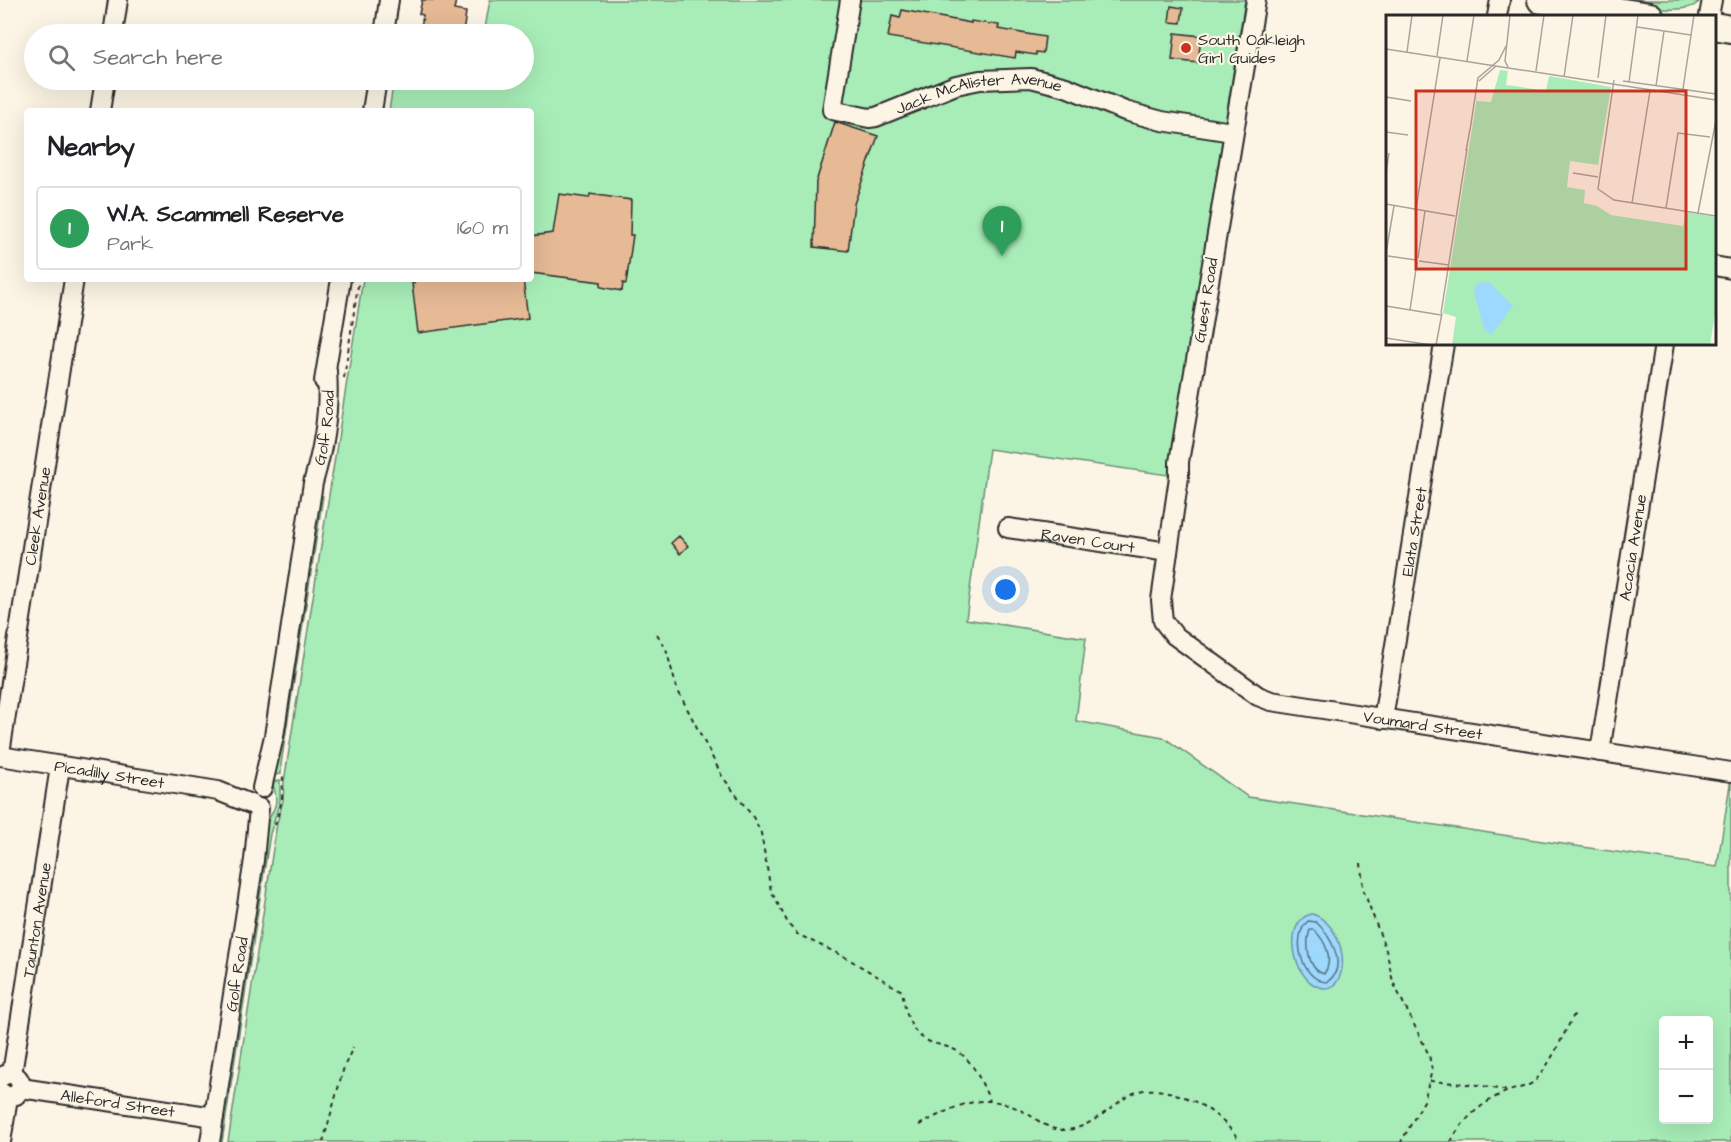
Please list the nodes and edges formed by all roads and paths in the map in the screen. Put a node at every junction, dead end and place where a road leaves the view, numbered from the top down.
1 (118, 0) edge
2 (389, 0) edge
3 (850, 0) edge
4 (1256, 0) edge
5 (1500, 0) edge
6 (1541, 0) edge
7 (1712, 0) edge
8 (1497, 15) edge
9 (1643, 15) edge
10 (1709, 15) edge
11 (114, 24) edge
12 (385, 24) edge
13 (1716, 26) edge
14 (1731, 29) edge
15 (103, 90) edge
16 (375, 90) edge
17 (100, 108) edge
18 (372, 108) edge
19 (1232, 132) junction
20 (1716, 266) edge
21 (1731, 268) edge
22 (74, 282) edge
23 (341, 282) edge
24 (359, 282) edge
25 (351, 335) dead end
26 (1444, 345) edge
27 (1664, 345) edge
28 (1008, 528) dead end
29 (1168, 552) junction
30 (1161, 600) joint
31 (657, 634) dead end
32 (1383, 719) junction
33 (1600, 752) junction
34 (0, 754) edge
35 (60, 767) junction
36 (1731, 772) edge
37 (258, 798) junction
38 (1361, 863) dead end
39 (1575, 1013) dead end
40 (353, 1047) dead end
41 (1430, 1081) junction
42 (8, 1086) edge
43 (1508, 1091) junction
44 (990, 1101) junction
45 (214, 1117) junction
46 (919, 1125) dead end
47 (1, 1142) edge
48 (210, 1142) edge
49 (323, 1142) edge
50 (1241, 1142) edge
51 (1401, 1142) edge
52 (1450, 1142) edge

1 - 11 street
2 - 12 street
3 - 19 street, Jack McAlister Avenue
4 - 19 street, Guest Road
5 - 8 street
6 - 9 highway
7 - 10 street
13 - 14 highway
15 - 17 street
16 - 18 street
19 - 29 street, Guest Road
20 - 21 street
22 - 34 street, Cleek Avenue
23 - 37 street, Golf Road
24 - 25 path
26 - 32 street, Elata Street
27 - 33 street, Acacia Avenue
28 - 29 street, Raven Court
29 - 30 street, Guest Road
30 - 32 street, Voumard Street
31 - 44 path
32 - 33 street, Voumard Street
33 - 36 street, Voumard Street
34 - 35 street, Picadilly Street
35 - 37 street, Picadilly Street
35 - 42 street, Taunton Avenue
37 - 45 street, Golf Road
38 - 41 path
39 - 43 path
40 - 49 path
41 - 43 path
41 - 51 path
42 - 45 street, Alleford Street
42 - 47 street, Taunton Avenue
43 - 52 path
44 - 46 path
44 - 50 path
45 - 48 street, Golf Road

